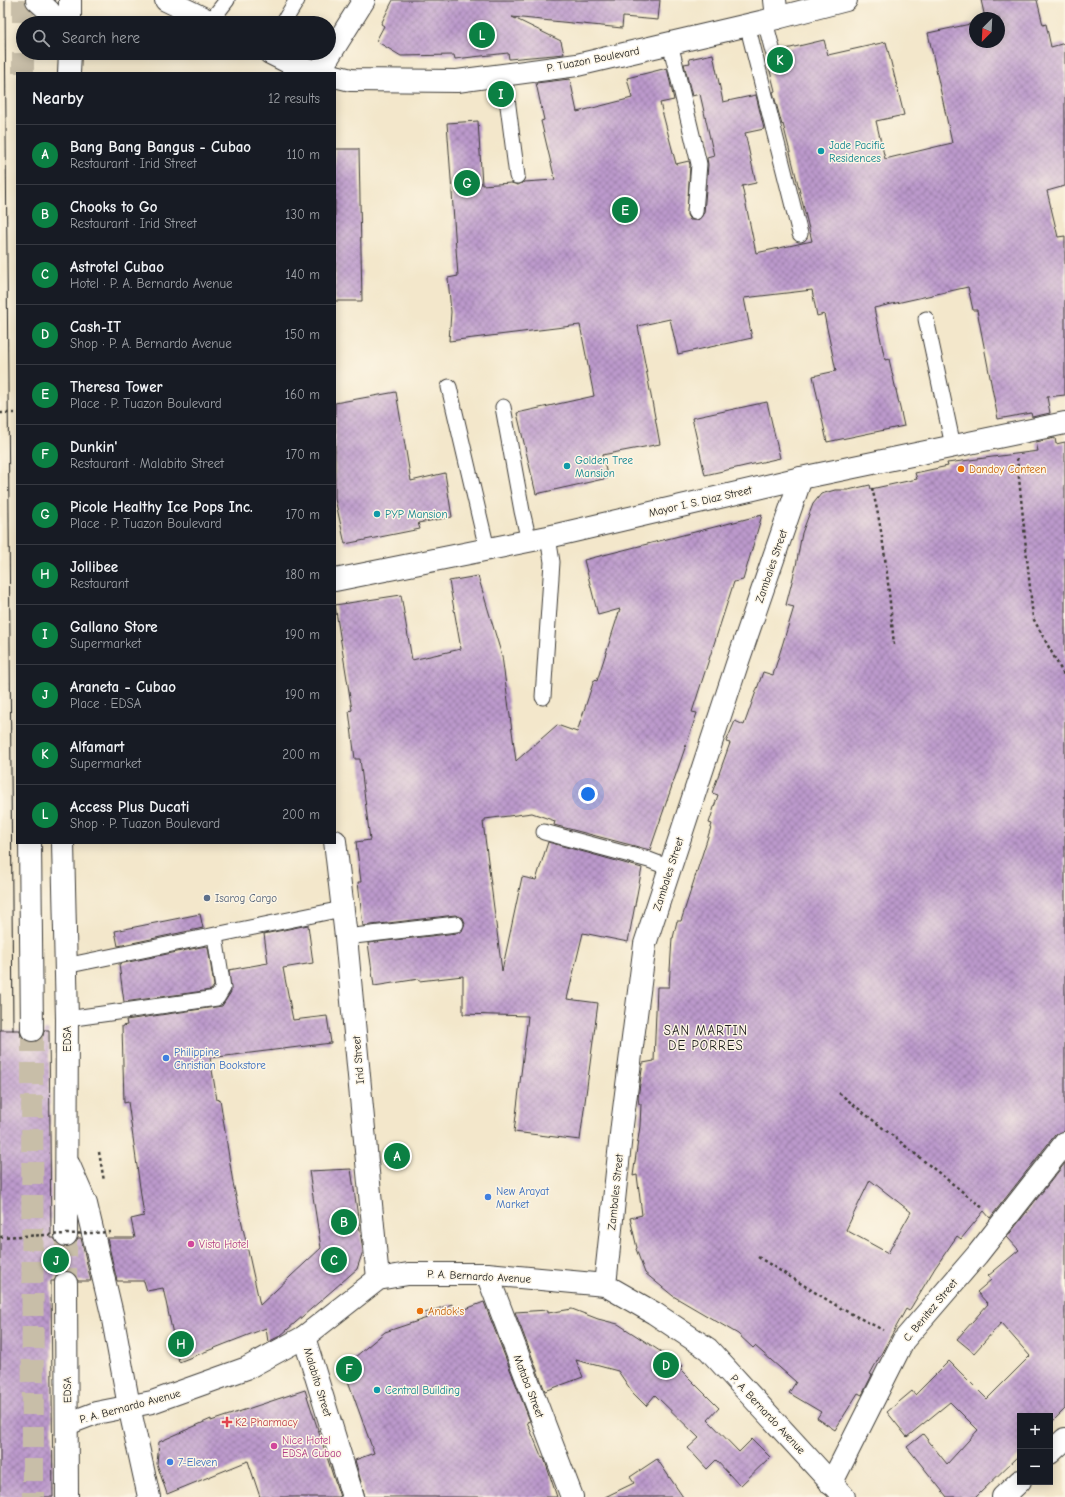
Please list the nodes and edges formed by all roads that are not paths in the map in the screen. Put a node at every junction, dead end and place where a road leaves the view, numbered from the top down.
1 (37, 0) edge
2 (70, 0) edge
3 (166, 0) edge
4 (227, 0) edge
5 (297, 0) edge
6 (364, 0) edge
7 (846, 0) edge
8 (52, 16) edge
9 (70, 16) edge
10 (199, 16) edge
11 (216, 16) edge
12 (287, 16) edge
13 (766, 16) edge
14 (670, 43) junction
15 (773, 52) dead end
16 (336, 55) edge
17 (70, 60) edge
18 (284, 60) edge
19 (333, 60) edge
20 (69, 72) edge
21 (318, 72) edge
22 (327, 72) edge
23 (504, 75) junction
24 (336, 76) edge
25 (517, 176) dead end
26 (695, 212) dead end
27 (800, 234) dead end
28 (926, 319) dead end
29 (449, 387) dead end
30 (504, 407) dead end
31 (1065, 422) edge
32 (953, 446) junction
33 (801, 478) junction
34 (539, 539) junction
35 (487, 549) junction
36 (336, 580) edge
37 (543, 697) dead end
38 (544, 832) dead end
39 (30, 844) edge
40 (63, 844) edge
41 (335, 844) edge
42 (670, 868) junction
43 (342, 909) junction
44 (456, 924) dead end
45 (215, 936) junction
46 (346, 937) junction
47 (65, 966) junction
48 (67, 1020) junction
49 (32, 1030) tunnel mouth
50 (1065, 1143) edge
51 (66, 1158) junction
52 (66, 1235) tunnel mouth
53 (487, 1274) junction
54 (378, 1279) junction
55 (66, 1283) tunnel mouth
56 (605, 1286) junction
57 (304, 1337) junction
58 (129, 1406) junction
59 (68, 1424) junction
60 (1065, 1439) edge
61 (1053, 1450) edge
62 (1017, 1484) edge
63 (834, 1493) edge
64 (67, 1497) edge
65 (149, 1497) edge
66 (353, 1497) edge
67 (572, 1497) edge
68 (1003, 1497) edge

1 - 8 main road
2 - 9 main road
3 - 10 main road
4 - 11 lane
5 - 12 lane
6 - 16 main road
7 - 13 main road, P. Tuazon Boulevard
13 - 14 main road, P. Tuazon Boulevard
13 - 15 lane
13 - 27 lane
14 - 23 main road, P. Tuazon Boulevard
14 - 26 lane
17 - 20 main road
18 - 21 main road, P. Tuazon Boulevard
19 - 22 main road
23 - 24 main road, P. Tuazon Boulevard
23 - 25 lane
28 - 32 lane
29 - 35 lane
30 - 34 lane
31 - 32 main road, Mayor I. S. Diaz Street
32 - 33 main road, Mayor I. S. Diaz Street
33 - 34 main road, Mayor I. S. Diaz Street
33 - 42 main road, Zambales Street
34 - 35 main road, Mayor I. S. Diaz Street
34 - 37 lane
35 - 36 main road, Mayor I. S. Diaz Street
38 - 42 lane
39 - 49 main road
40 - 47 main road, EDSA
41 - 43 main road, Irid Street
42 - 56 main road, Zambales Street
43 - 45 lane
43 - 46 main road, Irid Street
44 - 46 lane
45 - 47 lane
45 - 48 lane
46 - 54 main road, Irid Street
47 - 48 main road, EDSA
48 - 51 main road, EDSA
50 - 63 main road, C. Benitez Street
51 - 52 main road, EDSA
51 - 58 main road
53 - 54 main road, P. A. Bernardo Avenue
53 - 56 main road, P. A. Bernardo Avenue
53 - 67 main road, Mataba Street
54 - 57 main road, P. A. Bernardo Avenue
55 - 59 main road, EDSA
56 - 63 main road, P. A. Bernardo Avenue
57 - 58 main road, P. A. Bernardo Avenue
57 - 66 main road, Malabito Street
58 - 59 main road, P. A. Bernardo Avenue
58 - 65 main road
59 - 64 main road, EDSA
60 - 61 main road
62 - 68 main road

